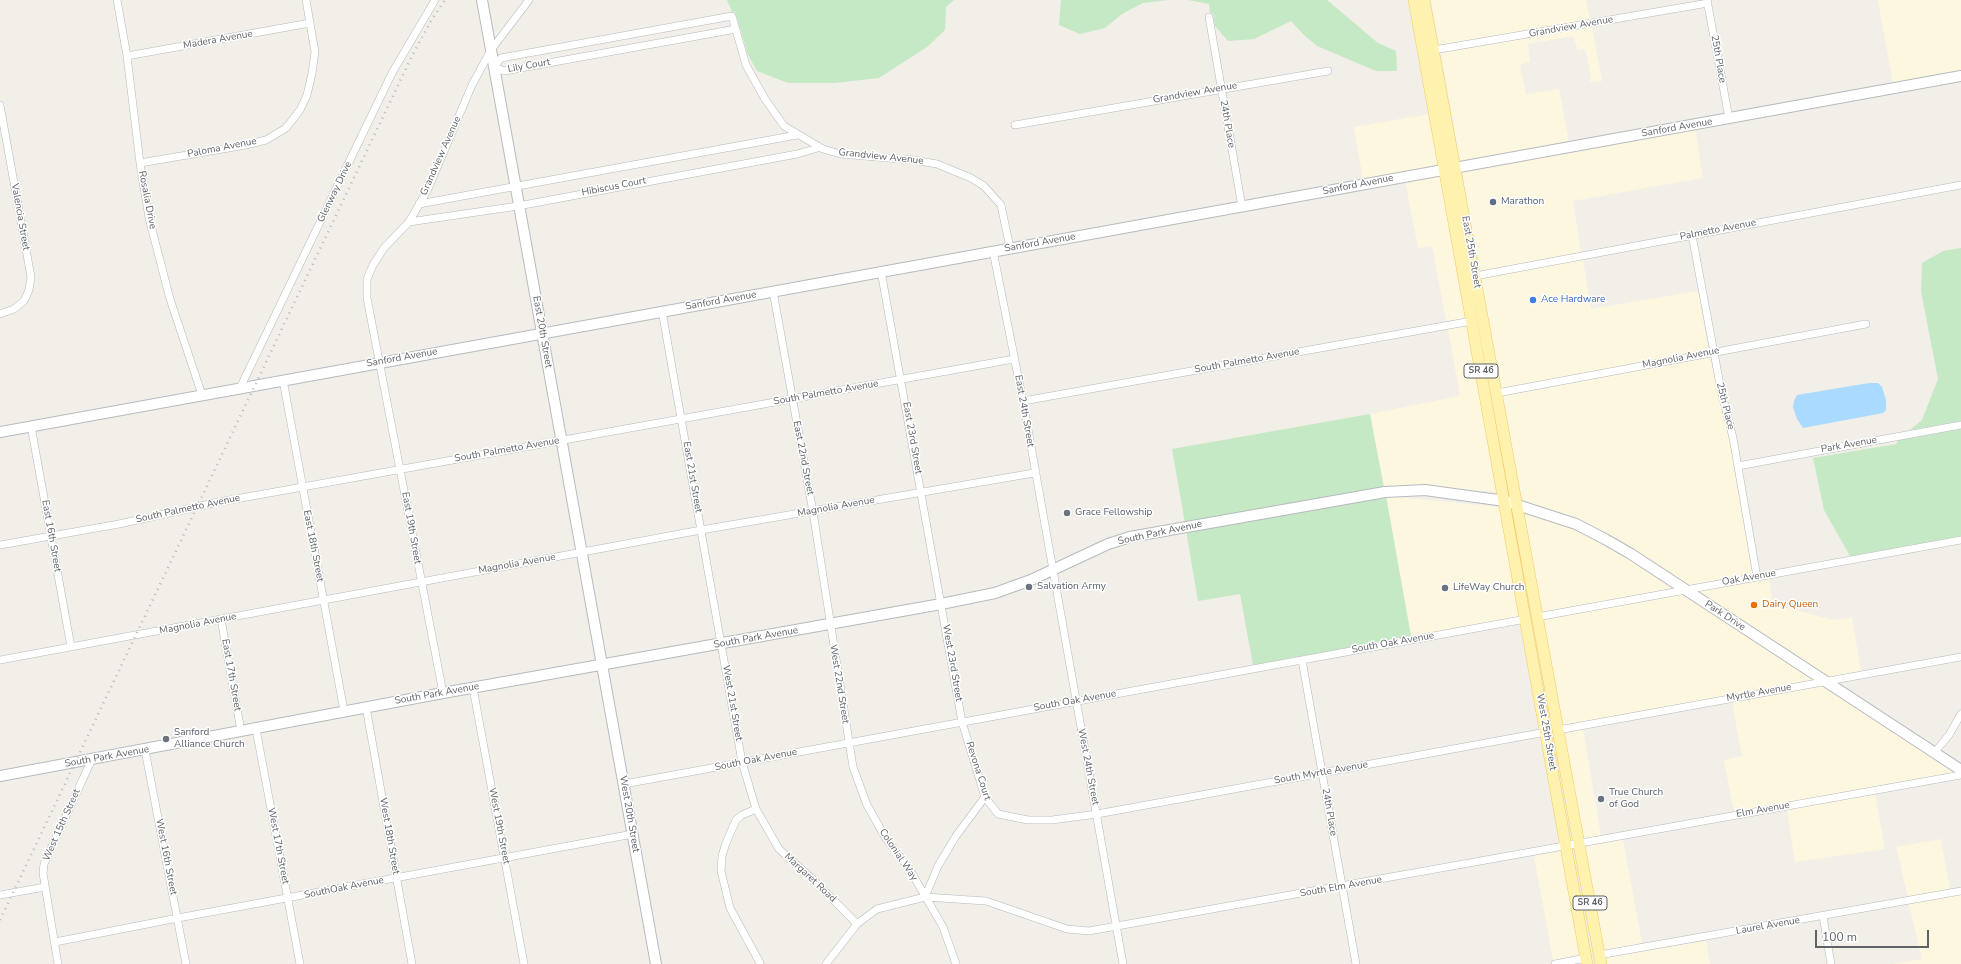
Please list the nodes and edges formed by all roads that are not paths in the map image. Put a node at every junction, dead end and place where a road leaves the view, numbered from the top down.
1 (117, 0) edge
2 (306, 0) edge
3 (435, 0) edge
4 (482, 0) edge
5 (529, 0) edge
6 (1414, 0) edge
7 (1424, 0) edge
8 (1708, 2) edge
9 (732, 16) joint
10 (1209, 17) dead end
11 (310, 23) junction
12 (736, 29) junction
13 (491, 50) junction
14 (1434, 50) junction
15 (127, 56) junction
16 (494, 67) junction
17 (1328, 71) dead end
18 (1961, 76) edge
19 (1221, 88) junction
20 (0, 105) edge
21 (1729, 118) junction
22 (1015, 125) dead end
23 (798, 135) junction
24 (818, 148) junction
25 (140, 163) junction
26 (1450, 168) junction
27 (1961, 185) edge
28 (515, 188) junction
29 (419, 204) junction
30 (518, 206) junction
31 (1242, 207) junction
32 (409, 222) junction
33 (1692, 235) junction
34 (1010, 248) junction
35 (993, 251) junction
36 (882, 271) junction
37 (1475, 276) junction
38 (773, 291) junction
39 (1468, 298) junction
40 (662, 311) junction
41 (0, 314) edge
42 (1472, 321) junction
43 (1866, 324) dead end
44 (542, 333) junction
45 (1486, 337) junction
46 (1713, 352) junction
47 (1014, 359) junction
48 (379, 362) junction
49 (283, 380) junction
50 (901, 380) junction
51 (240, 388) junction
52 (1496, 393) junction
53 (202, 395) junction
54 (792, 399) junction
55 (1023, 401) junction
56 (681, 418) junction
57 (1961, 425) edge
58 (31, 426) junction
59 (0, 432) edge
60 (562, 440) junction
61 (1738, 466) junction
62 (401, 469) junction
63 (1034, 473) junction
64 (302, 487) junction
65 (921, 493) junction
66 (1504, 500) junction
67 (1517, 504) junction
68 (813, 512) junction
69 (701, 530) junction
70 (51, 536) junction
71 (1961, 540) edge
72 (0, 545) edge
73 (581, 552) junction
74 (1052, 571) junction
75 (1757, 577) junction
76 (421, 581) junction
77 (1683, 590) junction
78 (323, 600) junction
79 (941, 604) junction
80 (1537, 617) junction
81 (221, 619) junction
82 (1526, 619) junction
83 (830, 626) junction
84 (722, 644) junction
85 (71, 647) junction
86 (1961, 657) edge
87 (0, 660) edge
88 (1302, 660) junction
89 (602, 664) junction
90 (1536, 678) junction
91 (1826, 682) junction
92 (474, 688) junction
93 (443, 693) junction
94 (1076, 701) junction
95 (366, 707) junction
96 (344, 711) junction
97 (1961, 714) edge
98 (962, 722) junction
99 (256, 728) junction
100 (1558, 730) junction
101 (242, 732) junction
102 (1546, 732) junction
103 (849, 742) junction
104 (145, 750) junction
105 (1934, 753) junction
106 (92, 759) junction
107 (742, 762) junction
108 (1961, 770) edge
109 (1322, 773) junction
110 (1961, 775) edge
111 (0, 776) edge
112 (624, 784) junction
113 (985, 797) junction
114 (756, 809) junction
115 (1097, 814) junction
116 (633, 834) junction
117 (1579, 843) junction
118 (1566, 845) junction
119 (505, 857) junction
120 (396, 878) junction
121 (45, 887) junction
122 (1343, 887) junction
123 (1961, 891) edge
124 (0, 896) edge
125 (925, 896) junction
126 (288, 898) junction
127 (1823, 916) junction
128 (178, 918) junction
129 (857, 924) junction
130 (1116, 928) junction
131 (55, 942) junction
132 (1600, 960) edge
133 (1586, 961) edge
134 (58, 964) edge
135 (186, 964) edge
136 (300, 964) edge
137 (412, 964) edge
138 (524, 964) edge
139 (656, 964) edge
140 (760, 964) edge
141 (826, 964) edge
142 (956, 964) edge
143 (1123, 964) edge
144 (1356, 964) edge
145 (1555, 964) edge
146 (1831, 964) edge

1 - 15 street, Rosalia Drive
2 - 11 street, Paloma Avenue
3 - 51 street, Glenway Drive
4 - 13 street, East 20th Street
5 - 13 street, Grandview Avenue
6 - 26 main road, East 25th Street / SR 46
7 - 14 main road, East 25th Street / SR 46
8 - 14 street, Grandview Avenue
8 - 21 street, 25th Place
9 - 12 street, Grandview Avenue
9 - 16 street, Lily Court
10 - 19 street, 24th Place
11 - 15 street, Madera Avenue
11 - 25 street, Paloma Avenue
12 - 16 street, Lily Court
12 - 23 street, Grandview Avenue
13 - 16 street, East 20th Street
13 - 29 street, Grandview Avenue
14 - 26 main road, East 25th Street / SR 46
15 - 25 street, Rosalia Drive
16 - 28 street, East 20th Street
17 - 19 street, Grandview Avenue
18 - 21 street, Sanford Avenue
19 - 22 street, Grandview Avenue
19 - 31 street, 24th Place
20 - 41 street, Valencia Street
21 - 26 street, Sanford Avenue
23 - 24 street, Grandview Avenue
23 - 28 street, Hibiscus Court
24 - 30 street, Hibiscus Court
24 - 34 street, Grandview Avenue
25 - 53 street, Rosalia Drive
26 - 31 street, Sanford Avenue
26 - 37 main road, East 25th Street / SR 46
26 - 39 main road, East 25th Street / SR 46
27 - 33 street, Palmetto Avenue
28 - 29 street, Hibiscus Court
28 - 30 street, East 20th Street
29 - 32 street, Grandview Avenue
30 - 32 street, Hibiscus Court
30 - 44 street, East 20th Street
31 - 34 street, Sanford Avenue
32 - 48 street, Grandview Avenue
33 - 37 street, Palmetto Avenue
33 - 46 street, 25th Place
34 - 35 street, Sanford Avenue
35 - 36 street, Sanford Avenue
35 - 47 street, East 24th Street
36 - 38 street, Sanford Avenue
36 - 50 street, East 23rd Street
37 - 45 main road, East 25th Street / SR 46
38 - 40 street, Sanford Avenue
38 - 54 street, East 22nd Street
39 - 42 main road, East 25th Street / SR 46
39 - 45 main road
40 - 44 street, Sanford Avenue
40 - 56 street, East 21st Street
42 - 55 street, South Palmetto Avenue
42 - 66 main road, East 25th Street / SR 46
43 - 46 street, Magnolia Avenue
44 - 48 street, Sanford Avenue
44 - 60 street, East 20th Street
45 - 52 main road, East 25th Street / SR 46
46 - 52 street, Magnolia Avenue
46 - 61 street, 25th Place
47 - 50 street, South Palmetto Avenue
47 - 55 street, East 24th Street
48 - 49 street, Sanford Avenue
48 - 62 street, East 19th Street
49 - 51 street, Sanford Avenue
49 - 64 street, East 18th Street
50 - 54 street, South Palmetto Avenue
50 - 65 street, East 23rd Street
51 - 53 street, Sanford Avenue
52 - 67 main road, East 25th Street / SR 46
53 - 58 street, Sanford Avenue
54 - 56 street, South Palmetto Avenue
54 - 68 street, East 22nd Street
55 - 63 street, East 24th Street
56 - 60 street, South Palmetto Avenue
56 - 69 street, East 21st Street
57 - 61 street, Park Avenue
58 - 59 street, Sanford Avenue
58 - 70 street, East 16th Street
60 - 62 street, South Palmetto Avenue
60 - 73 street, East 20th Street
61 - 75 street, 25th Place
62 - 64 street, South Palmetto Avenue
62 - 76 street, East 19th Street
63 - 65 street, Magnolia Avenue
63 - 74 street, East 24th Street
64 - 70 street, South Palmetto Avenue
64 - 78 street, East 18th Street
65 - 68 street, Magnolia Avenue
65 - 79 street, East 23rd Street
66 - 67 street, Park Drive
66 - 74 street, South Park Avenue
66 - 82 main road, West 25th Street / SR 46
67 - 77 street, Park Drive
67 - 80 main road, West 25th Street / SR 46
68 - 69 street, Magnolia Avenue
68 - 83 street, East 22nd Street
69 - 73 street, Magnolia Avenue
69 - 84 street, East 21st Street
70 - 72 street, South Palmetto Avenue
70 - 85 street, East 16th Street
71 - 75 street, Oak Avenue
73 - 76 street, Magnolia Avenue
73 - 89 street, East 20th Street
74 - 79 street, South Park Avenue
74 - 94 street, West 24th Street
75 - 77 street, Oak Avenue
76 - 78 street, Magnolia Avenue
76 - 93 street, East 19th Street
77 - 80 street, Oak Avenue
77 - 91 street, Park Drive
78 - 81 street, Magnolia Avenue
78 - 96 street, East 18th Street
79 - 83 street, South Park Avenue
79 - 98 street, West 23rd Street
80 - 100 main road, West 25th Street / SR 46
81 - 85 street, Magnolia Avenue
81 - 101 street, East 17th Street
82 - 88 street, South Oak Avenue
82 - 90 main road, West 25th Street / SR 46
83 - 84 street, South Park Avenue
83 - 103 street, West 22nd Street
84 - 89 street, South Park Avenue
84 - 107 street, West 21st Street
85 - 87 street, Magnolia Avenue
86 - 91 street, Myrtle Avenue
88 - 94 street, South Oak Avenue
88 - 109 street, 24th Place
89 - 92 street, South Park Avenue
89 - 112 street, West 20th Street
90 - 100 main road
90 - 102 main road, West 25th Street / SR 46
91 - 100 street, Myrtle Avenue
91 - 105 street, Park Drive
92 - 93 street, South Park Avenue
92 - 119 street, West 19th Street
93 - 95 street, South Park Avenue
94 - 98 street, South Oak Avenue
94 - 115 street, West 24th Street
95 - 96 street, South Park Avenue
95 - 120 street, West 18th Street
96 - 99 street, South Park Avenue
97 - 105 street
98 - 103 street, South Oak Avenue
98 - 113 street, Revona Court
99 - 101 street, South Park Avenue
99 - 126 street, West 17th Street
100 - 117 main road, West 25th Street / SR 46
101 - 104 street, South Park Avenue
102 - 109 street, South Myrtle Avenue
102 - 118 main road, West 25th Street / SR 46
103 - 107 street, South Oak Avenue
103 - 125 street, Colonial Way
104 - 106 street, South Park Avenue
104 - 128 street, West 16th Street
105 - 108 street, Park Drive
106 - 111 street, South Park Avenue
106 - 121 street, West 15th Street
107 - 112 street, South Oak Avenue
107 - 114 street, Margaret Road
109 - 115 street, South Myrtle Avenue
109 - 122 street, 24th Place
110 - 117 street, Elm Avenue
112 - 116 street, West 20th Street
113 - 115 street, Revona Court
113 - 125 street
114 - 129 street, Margaret Road
114 - 140 street
115 - 130 street, West 24th Street
116 - 119 street, SouthOak Avenue
116 - 139 street, West 20th Street
117 - 118 street, Elm Avenue
117 - 132 main road, West 25th Street / SR 46
118 - 122 street, South Elm Avenue
118 - 133 main road, West 25th Street / SR 46
119 - 120 street, SouthOak Avenue
119 - 138 street, West 19th Street
120 - 126 street, SouthOak Avenue
120 - 137 street, West 18th Street
121 - 124 street
121 - 131 street, West 15th Street
122 - 130 street, South Elm Avenue
122 - 144 street, 24th Place
123 - 127 street, Laurel Avenue
125 - 129 street, South Elm Avenue
125 - 130 street, South Elm Avenue
125 - 142 street, Colonial Way
126 - 128 street, SouthOak Avenue
126 - 136 street, West 17th Street
127 - 132 street, Laurel Avenue
127 - 146 street
128 - 131 street, SouthOak Avenue
128 - 135 street, West 16th Street
129 - 141 street, South Elm Avenue
130 - 143 street, West 24th Street
131 - 134 street, West 15th Street
133 - 145 street

